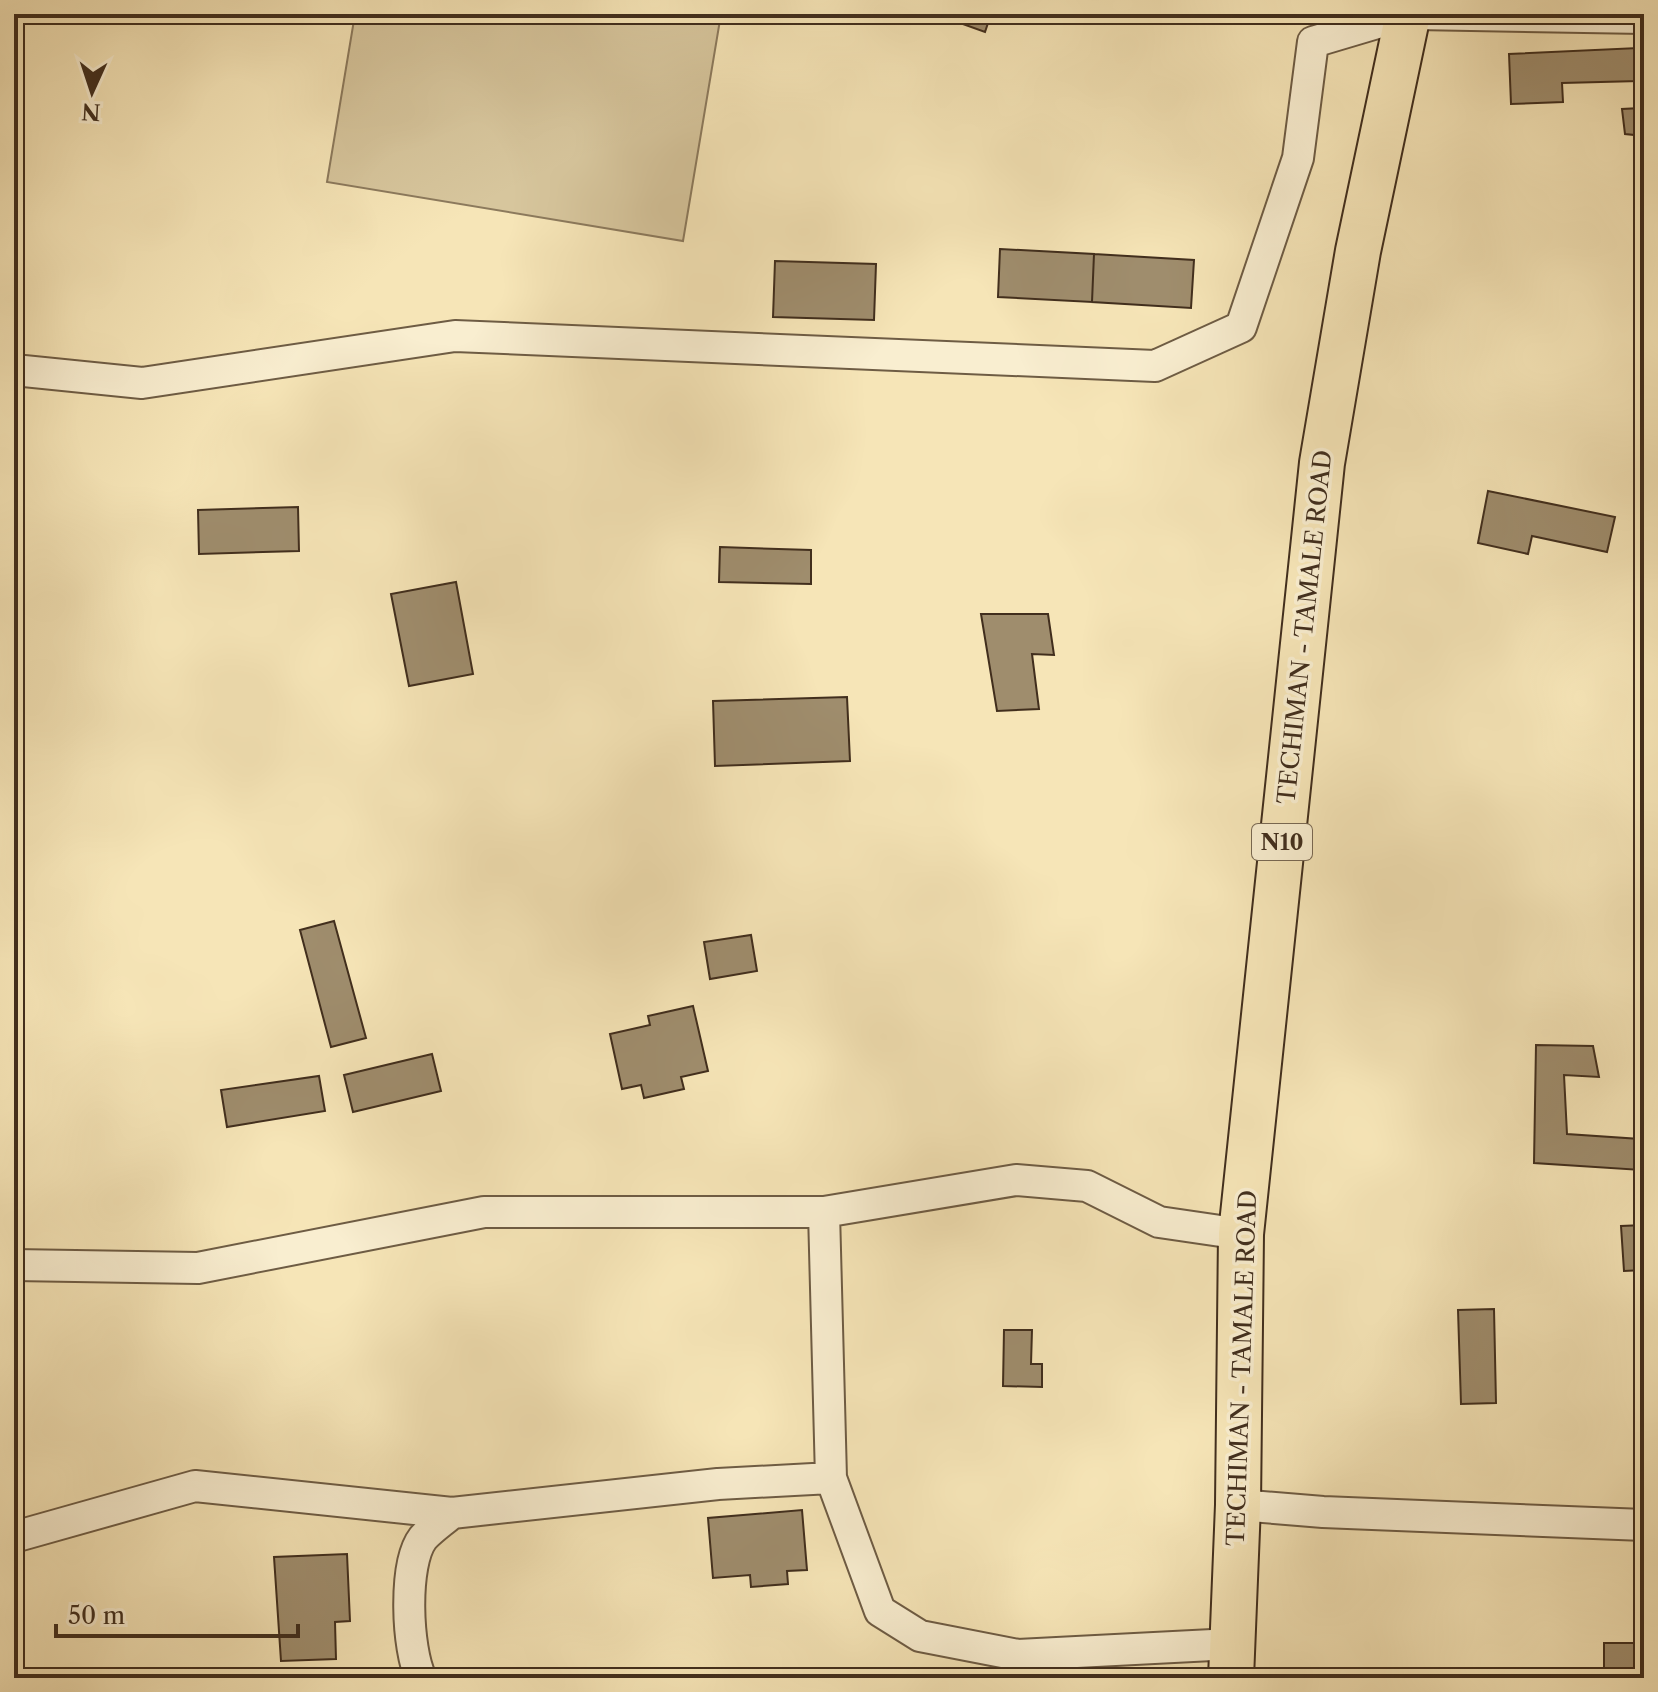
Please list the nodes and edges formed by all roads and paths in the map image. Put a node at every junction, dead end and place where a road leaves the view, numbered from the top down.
1 (1407, 14) edge
2 (1416, 14) edge
3 (1644, 18) edge
4 (14, 370) edge
5 (824, 1212) junction
6 (1241, 1234) junction
7 (14, 1265) edge
8 (831, 1478) junction
9 (1238, 1505) junction
10 (452, 1513) junction
11 (1644, 1525) edge
12 (14, 1537) edge
13 (1232, 1661) edge
14 (421, 1678) edge

1 - 4 street
1 - 6 highway, TECHIMAN - TAMALE ROAD / N10
2 - 3 street
5 - 6 street
5 - 7 street
5 - 8 street
6 - 9 highway, TECHIMAN - TAMALE ROAD / N10
8 - 10 street
8 - 13 street
9 - 11 street
9 - 13 highway, TECHIMAN - TAMALE ROAD / N10
10 - 12 street
10 - 14 street

